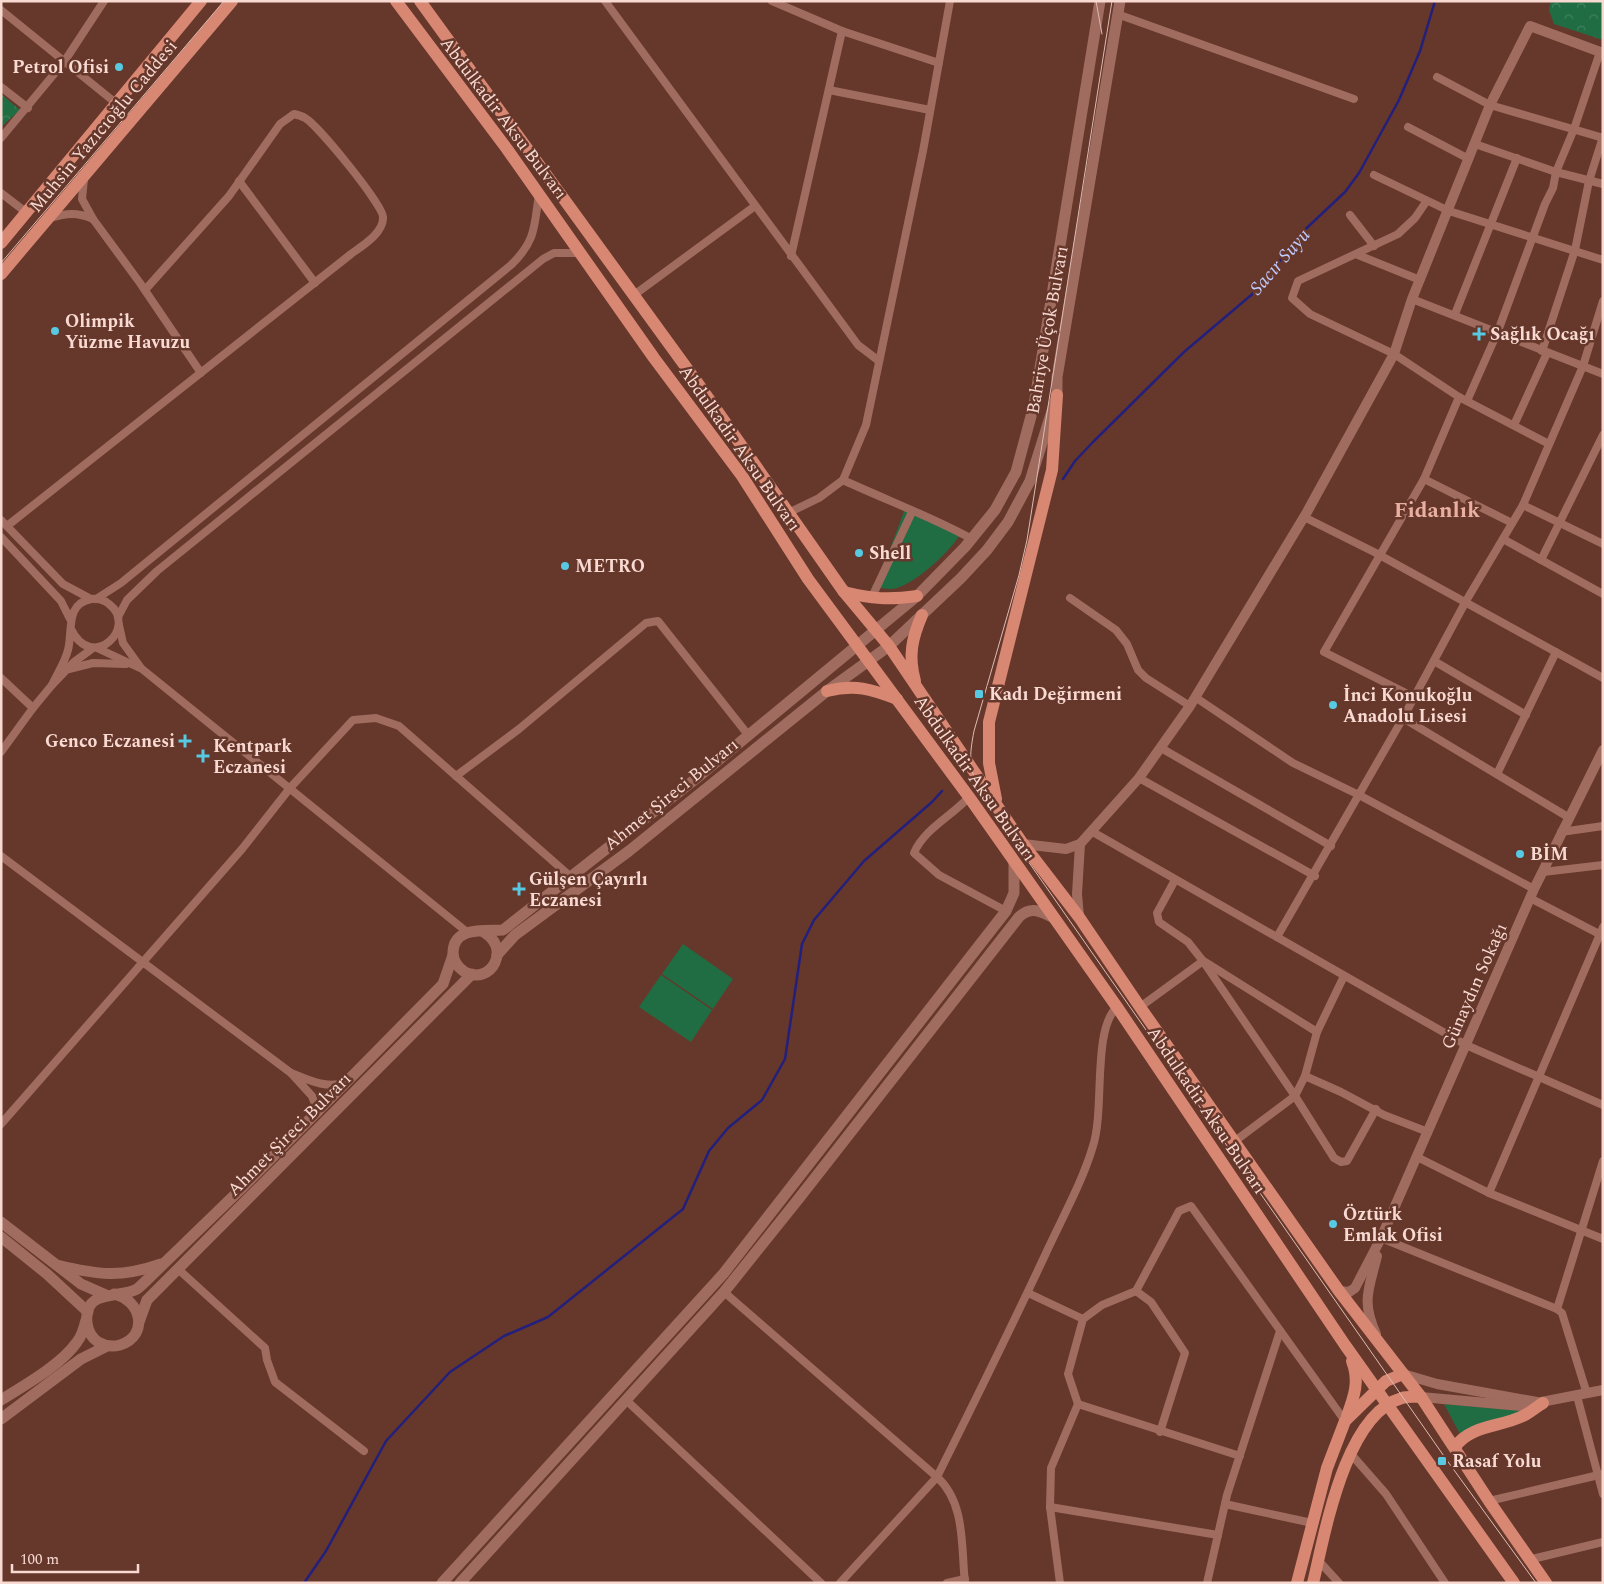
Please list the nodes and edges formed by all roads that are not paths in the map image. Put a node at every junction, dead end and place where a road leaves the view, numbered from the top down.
1 (232, 1) edge
2 (396, 1) edge
3 (420, 1) edge
4 (605, 1) edge
5 (772, 1) edge
6 (950, 1) edge
7 (1120, 1) edge
8 (103, 2) edge
9 (200, 2) edge
10 (1099, 2) edge
11 (1, 10) edge
12 (1117, 14) junction
13 (842, 30) junction
14 (1602, 52) edge
15 (64, 62) junction
16 (939, 64) junction
17 (1437, 77) dead end
18 (1, 86) edge
19 (829, 90) junction
20 (1354, 100) dead end
21 (117, 104) junction
22 (1490, 105) junction
23 (28, 108) junction
24 (930, 110) junction
25 (1408, 127) dead end
26 (1574, 129) junction
27 (1, 138) edge
28 (1603, 138) edge
29 (1475, 144) junction
30 (1517, 158) junction
31 (1469, 159) junction
32 (1556, 172) junction
33 (85, 174) junction
34 (1374, 175) dead end
35 (239, 181) junction
36 (1589, 181) junction
37 (1603, 184) edge
38 (1, 193) edge
39 (538, 194) junction
40 (1426, 202) junction
41 (755, 206) junction
42 (1448, 212) junction
43 (27, 213) junction
44 (1350, 216) dead end
45 (48, 218) junction
46 (93, 219) junction
47 (1490, 226) junction
48 (1533, 239) junction
49 (1, 243) edge
50 (1374, 246) junction
51 (1575, 250) junction
52 (581, 253) junction
53 (1358, 254) junction
54 (791, 256) junction
55 (518, 258) junction
56 (1603, 260) edge
57 (529, 270) junction
58 (1, 274) edge
59 (1420, 280) junction
60 (315, 283) junction
61 (145, 290) junction
62 (634, 295) junction
63 (1412, 299) junction
64 (1603, 301) edge
65 (1456, 314) junction
66 (1498, 331) junction
67 (1544, 352) junction
68 (1394, 354) junction
69 (879, 361) junction
70 (1582, 366) junction
71 (201, 373) junction
72 (1603, 374) edge
73 (1057, 394) junction
74 (1463, 399) junction
75 (1514, 425) junction
76 (1603, 436) edge
77 (1549, 444) junction
78 (1424, 479) junction
79 (843, 480) junction
80 (1523, 505) junction
81 (912, 512) junction
82 (788, 513) junction
83 (1304, 516) junction
84 (4, 523) edge
85 (1512, 523) junction
86 (1559, 523) junction
87 (1, 538) edge
88 (972, 539) junction
89 (1503, 539) junction
90 (1603, 544) edge
91 (1381, 556) junction
92 (1540, 560) junction
93 (133, 572) junction
94 (144, 583) junction
95 (844, 592) junction
96 (1603, 594) edge
97 (918, 596) junction
98 (871, 598) junction
99 (1070, 598) dead end
100 (94, 599) junction
101 (1466, 601) junction
102 (922, 615) junction
103 (118, 617) junction
104 (70, 619) junction
105 (119, 625) junction
106 (71, 629) junction
107 (876, 630) junction
108 (856, 646) junction
109 (889, 646) junction
110 (95, 648) junction
111 (1556, 652) junction
112 (1434, 661) junction
113 (868, 662) junction
114 (142, 669) junction
115 (66, 670) junction
116 (1, 678) edge
117 (1603, 678) edge
118 (52, 685) junction
119 (917, 688) junction
120 (828, 691) junction
121 (1414, 698) junction
122 (898, 699) junction
123 (1192, 701) junction
124 (33, 708) junction
125 (1526, 715) junction
126 (1403, 718) junction
127 (749, 736) junction
128 (1161, 748) junction
129 (1603, 750) edge
130 (1, 752) edge
131 (1497, 774) junction
132 (456, 776) junction
133 (1139, 778) junction
134 (290, 788) junction
135 (1359, 794) junction
136 (969, 797) junction
137 (996, 804) junction
138 (1568, 817) junction
139 (1603, 826) edge
140 (1091, 831) junction
141 (1561, 832) junction
142 (1024, 844) junction
143 (1080, 844) junction
144 (1331, 846) junction
145 (1, 856) edge
146 (1014, 863) junction
147 (1603, 865) edge
148 (1543, 872) junction
149 (1315, 876) junction
150 (571, 877) junction
151 (1175, 880) junction
152 (1532, 893) junction
153 (1008, 906) junction
154 (1025, 912) junction
155 (1079, 917) junction
156 (1054, 918) junction
157 (482, 931) junction
158 (466, 932) junction
159 (1602, 932) edge
160 (1277, 937) junction
161 (453, 955) junction
162 (497, 955) junction
163 (142, 960) junction
164 (1203, 961) junction
165 (472, 974) junction
166 (1344, 976) junction
167 (1117, 1007) junction
168 (1140, 1007) junction
169 (1317, 1032) junction
170 (1466, 1045) junction
171 (292, 1073) junction
172 (1305, 1076) junction
173 (1540, 1078) junction
174 (347, 1083) junction
175 (1295, 1096) junction
176 (1603, 1105) edge
177 (1376, 1109) junction
178 (318, 1113) junction
179 (1, 1124) edge
180 (1428, 1132) junction
181 (1235, 1141) junction
182 (1417, 1157) junction
183 (1603, 1161) edge
184 (1489, 1193) junction
185 (1, 1222) edge
186 (1580, 1230) junction
187 (1, 1238) edge
188 (1381, 1238) junction
189 (1603, 1239) edge
190 (165, 1262) junction
191 (52, 1263) junction
192 (178, 1269) junction
193 (1136, 1291) junction
194 (1339, 1291) junction
195 (724, 1292) junction
196 (1028, 1292) junction
197 (110, 1294) junction
198 (1556, 1309) junction
199 (87, 1316) junction
200 (1083, 1319) junction
201 (139, 1323) junction
202 (1280, 1331) junction
203 (1381, 1344) junction
204 (1345, 1345) junction
205 (107, 1346) junction
206 (1404, 1374) junction
207 (1376, 1389) junction
208 (1603, 1390) edge
209 (1582, 1395) junction
210 (1421, 1397) junction
211 (2, 1398) edge
212 (626, 1400) junction
213 (1543, 1403) junction
214 (1078, 1404) junction
215 (1388, 1406) junction
216 (1, 1419) edge
217 (1345, 1421) junction
218 (1160, 1432) junction
219 (1455, 1447) junction
220 (364, 1451) dead end
221 (1351, 1454) junction
222 (1240, 1456) junction
223 (1600, 1474) edge
224 (938, 1477) junction
225 (1603, 1494) edge
226 (1488, 1501) junction
227 (1225, 1504) junction
228 (1050, 1506) junction
229 (1312, 1523) junction
230 (1218, 1535) junction
231 (1603, 1542) edge
232 (1318, 1560) junction
233 (1528, 1560) junction
234 (965, 1581) edge
235 (442, 1583) edge
236 (460, 1583) edge
237 (821, 1583) edge
238 (840, 1583) edge
239 (947, 1583) edge
240 (1060, 1583) edge
241 (1207, 1583) edge
242 (1298, 1583) edge
243 (1313, 1583) edge
244 (1339, 1583) edge
245 (1445, 1583) edge
246 (1514, 1583) edge
247 (1546, 1583) edge

1 - 33 main road, Muhsin Yazıcıoğlu Caddesi
2 - 39 main road, Abdulkadir Aksu Bulvarı
3 - 62 main road, Abdulkadir Aksu Bulvarı
4 - 41 street
5 - 13 street
6 - 16 street
7 - 12 main road, Bahriye Üçok Bulvarı
8 - 15 street
9 - 21 main road, Muhsin Yazıcıoğlu Caddesi
10 - 88 main road, Bahriye Üçok Bulvarı
11 - 15 street
12 - 20 street
12 - 73 main road, Bahriye Üçok Bulvarı
13 - 16 street
13 - 19 street
14 - 22 street
14 - 26 street
15 - 21 street
15 - 23 street
16 - 24 street
17 - 22 street
18 - 23 street
19 - 24 street
19 - 54 street
21 - 43 main road, Muhsin Yazıcıoğlu Caddesi
22 - 26 street
22 - 29 street
23 - 27 street
24 - 69 street
25 - 31 street
26 - 28 street
26 - 32 street
28 - 36 street
29 - 30 street
29 - 31 street
30 - 32 street
30 - 47 street
31 - 42 street
32 - 36 street
32 - 48 street
33 - 45 main road, Muhsin Yazıcıoğlu Caddesi
33 - 46 street
34 - 40 street
35 - 60 street
35 - 60 street
35 - 61 street
36 - 37 street
36 - 51 street
38 - 43 street
39 - 52 main road, Abdulkadir Aksu Bulvarı
39 - 55 street
40 - 42 street
40 - 50 street
41 - 54 street
41 - 62 street
42 - 47 street
42 - 59 street
43 - 49 main road, Muhsin Yazıcıoğlu Caddesi
44 - 50 street
45 - 46 street
45 - 58 main road, Muhsin Yazıcıoğlu Caddesi
46 - 61 street
47 - 48 street
47 - 65 street
48 - 51 street
48 - 66 street
50 - 53 street
51 - 56 street
51 - 67 street
52 - 57 street
52 - 108 main road, Abdulkadir Aksu Bulvarı
53 - 59 street
53 - 68 street
54 - 69 street
55 - 57 street
55 - 93 street
57 - 94 street
59 - 63 street
60 - 71 street
61 - 71 street
62 - 82 main road, Abdulkadir Aksu Bulvarı
63 - 65 street
63 - 68 street
64 - 70 street
65 - 66 street
66 - 67 street
66 - 74 street
67 - 70 street
67 - 75 street
68 - 74 street
68 - 83 street
69 - 79 street
70 - 72 street
70 - 77 street
71 - 84 street
73 - 102 main road, Bahriye Üçok Bulvarı
73 - 137 main road
74 - 75 street
74 - 78 street
75 - 77 street
76 - 86 street
77 - 80 street
78 - 85 street
78 - 91 street
79 - 81 street
79 - 82 street
80 - 85 street
80 - 86 street
81 - 88 street
81 - 98 street
82 - 95 main road, Abdulkadir Aksu Bulvarı
83 - 91 street
83 - 123 street
84 - 100 street
85 - 89 street
86 - 90 street
86 - 92 street
87 - 104 street
88 - 97 main road, Bahriye Üçok Bulvarı
89 - 92 street
89 - 101 street
91 - 101 street
91 - 121 street
92 - 96 street
93 - 94 street
93 - 100 street
94 - 103 street
95 - 98 main road
95 - 107 main road, Abdulkadir Aksu Bulvarı
97 - 98 main road
97 - 107 main road, Bahriye Üçok Bulvarı
99 - 123 street
100 - 103 street
100 - 104 street
101 - 111 street
101 - 112 street
102 - 109 main road, Bahriye Üçok Bulvarı
102 - 119 main road
103 - 105 street
104 - 106 street
105 - 110 street
105 - 114 street
106 - 110 street
106 - 118 street
107 - 108 main road, Bahriye Üçok Bulvarı
107 - 109 main road, Abdulkadir Aksu Bulvarı
108 - 113 main road, Abdulkadir Aksu Bulvarı
108 - 127 main road, Bahriye Üçok Bulvarı
109 - 113 main road, Bahriye Üçok Bulvarı
109 - 119 main road, Abdulkadir Aksu Bulvarı
110 - 114 street
110 - 115 street
111 - 117 street
111 - 125 street
112 - 121 street
112 - 125 street
113 - 120 main road, Ahmet Şireci Bulvarı
113 - 122 main road, Abdulkadir Aksu Bulvarı
114 - 115 street
114 - 134 street
115 - 118 street
116 - 124 street
118 - 124 street
119 - 137 main road, Abdulkadir Aksu Bulvarı
120 - 122 main road
120 - 162 main road, Ahmet Şireci Bulvarı
121 - 126 street
122 - 136 main road, Abdulkadir Aksu Bulvarı
123 - 128 street
123 - 135 street
124 - 130 street
125 - 131 street
126 - 131 street
126 - 135 street
127 - 132 street
127 - 150 main road, Bahriye Üçok Bulvarı
128 - 133 street
128 - 144 street
129 - 138 street, Günaydın Sokağı
131 - 138 street
132 - 134 street
132 - 150 street
133 - 140 street
133 - 149 street
134 - 158 street
134 - 163 street
135 - 144 street
135 - 152 street
136 - 146 main road, Abdulkadir Aksu Bulvarı
136 - 153 street
137 - 142 main road, Abdulkadir Aksu Bulvarı
138 - 141 street, Günaydın Sokağı
139 - 141 street
140 - 143 street
140 - 151 street
141 - 148 street, Günaydın Sokağı
142 - 143 street
142 - 155 main road, Abdulkadir Aksu Bulvarı
143 - 155 street
144 - 149 street
145 - 163 street
146 - 153 main road
146 - 156 main road, Abdulkadir Aksu Bulvarı
147 - 148 street
148 - 152 street, Günaydın Sokağı
149 - 160 street
150 - 157 main road, Bahriye Üçok Bulvarı
151 - 160 street
151 - 164 street
152 - 159 street
152 - 170 street, Günaydın Sokağı
153 - 154 main road
153 - 235 main road
154 - 156 main road
154 - 195 main road
155 - 168 main road, Abdulkadir Aksu Bulvarı
156 - 167 main road, Abdulkadir Aksu Bulvarı
157 - 158 main road
157 - 162 main road
158 - 161 main road
159 - 173 street
160 - 166 street
161 - 165 main road
161 - 174 main road
162 - 165 main road
163 - 171 street
163 - 179 street
164 - 168 street
164 - 169 street
164 - 175 street
165 - 192 main road, Ahmet Şireci Bulvarı
166 - 169 street
166 - 170 street
167 - 196 street
167 - 204 main road, Abdulkadir Aksu Bulvarı
168 - 181 main road, Abdulkadir Aksu Bulvarı
169 - 172 street
170 - 173 street
170 - 180 street, Günaydın Sokağı
171 - 174 street
171 - 178 street
172 - 175 street
172 - 177 street
173 - 176 street
173 - 184 street
174 - 178 main road
175 - 177 street
175 - 181 street
177 - 180 street
178 - 190 main road
180 - 182 street, Günaydın Sokağı
181 - 194 main road, Abdulkadir Aksu Bulvarı
182 - 184 street
182 - 188 street, Günaydın Sokağı
183 - 186 street
184 - 186 street
185 - 191 main road
186 - 189 street
186 - 198 street
187 - 199 main road
188 - 194 street
188 - 198 street
188 - 203 street
190 - 191 main road
190 - 197 main road
191 - 197 main road
192 - 201 main road, Ahmet Şireci Bulvarı
192 - 220 street
193 - 200 street
193 - 202 street
193 - 218 street
194 - 203 main road, Abdulkadir Aksu Bulvarı
195 - 212 main road
195 - 224 street
196 - 200 street
196 - 224 street
197 - 199 main road
197 - 201 main road
198 - 209 street
199 - 205 main road
199 - 211 main road
200 - 214 street
201 - 205 main road
202 - 217 street
202 - 222 street
203 - 206 main road, Abdulkadir Aksu Bulvarı
204 - 207 main road, Abdulkadir Aksu Bulvarı
204 - 217 main road
205 - 216 main road
206 - 207 main road
206 - 210 main road, Abdulkadir Aksu Bulvarı
206 - 213 street
207 - 215 main road, Abdulkadir Aksu Bulvarı
207 - 217 main road
208 - 209 street
209 - 213 street
209 - 223 street
210 - 213 street
210 - 215 main road
210 - 219 main road, Abdulkadir Aksu Bulvarı
212 - 236 main road
212 - 237 street
213 - 219 main road
214 - 218 street
214 - 228 street
215 - 221 main road
215 - 246 main road, Abdulkadir Aksu Bulvarı
217 - 229 main road
218 - 222 street
219 - 226 main road, Abdulkadir Aksu Bulvarı
221 - 232 main road
221 - 245 street
222 - 227 street
223 - 225 street
223 - 226 street
224 - 234 street
224 - 238 street
226 - 233 main road, Abdulkadir Aksu Bulvarı
227 - 229 street
227 - 230 street
228 - 230 street
228 - 240 street
229 - 242 main road
230 - 241 street
231 - 233 street
232 - 243 main road
232 - 244 street
233 - 247 main road, Abdulkadir Aksu Bulvarı
234 - 239 street

